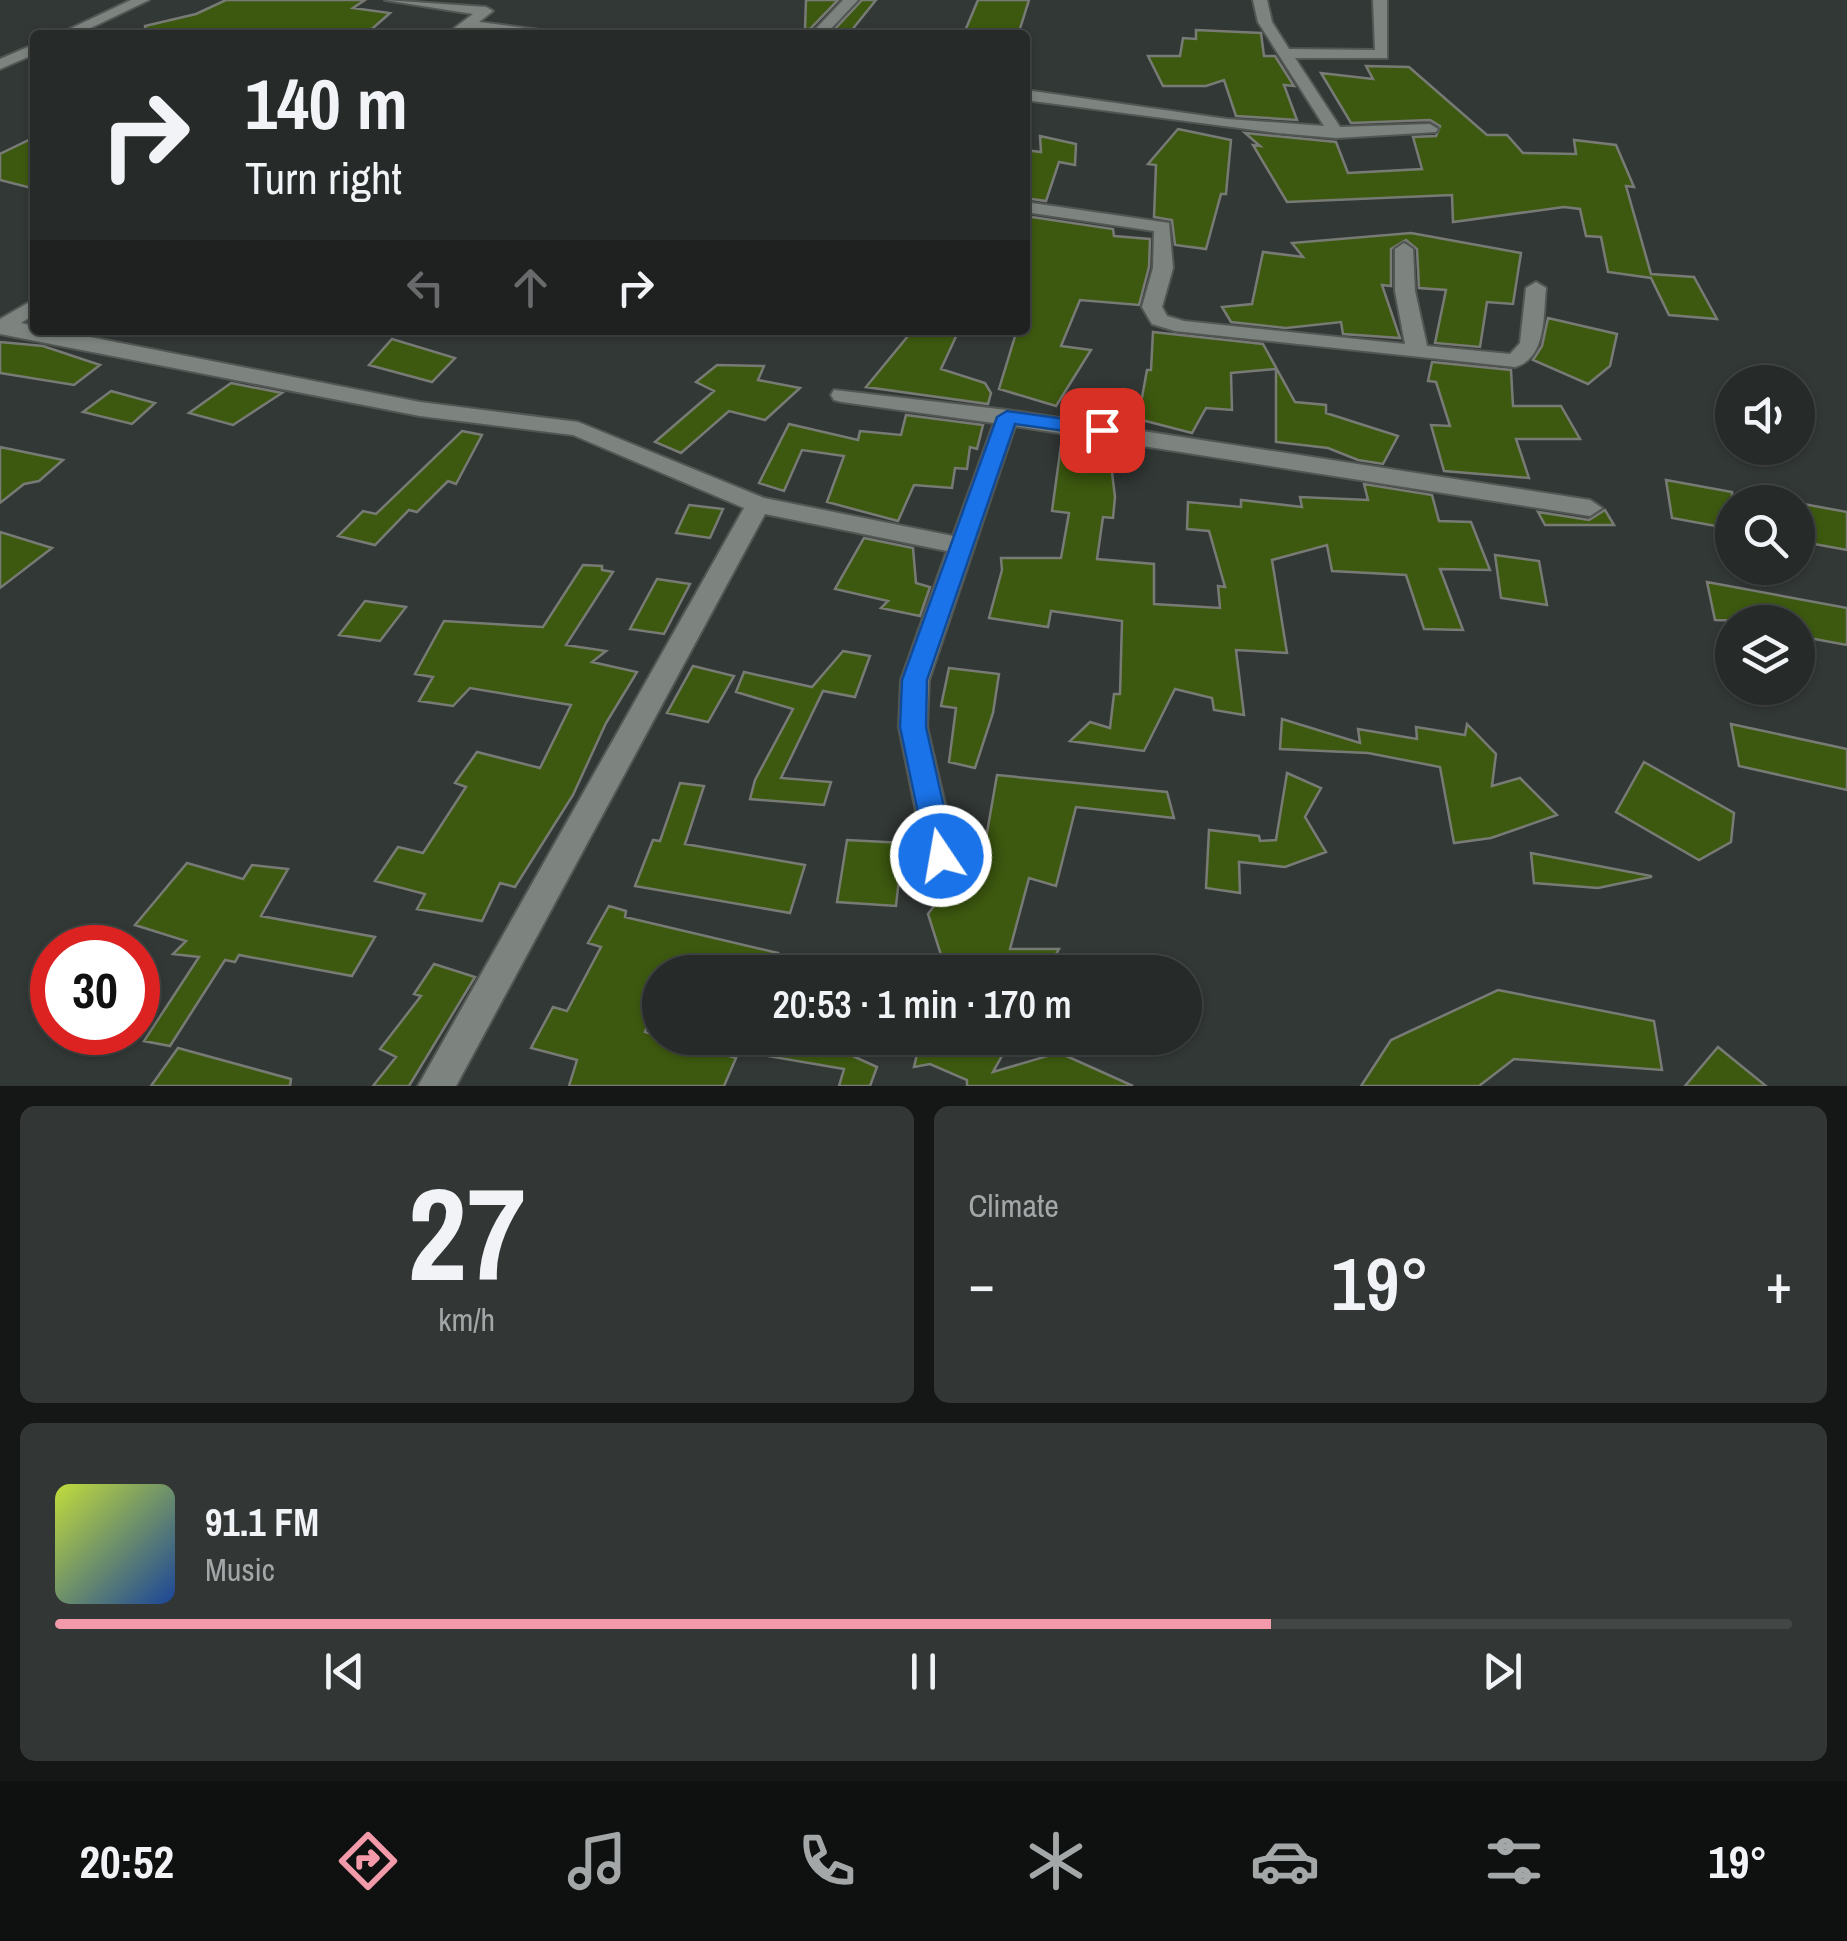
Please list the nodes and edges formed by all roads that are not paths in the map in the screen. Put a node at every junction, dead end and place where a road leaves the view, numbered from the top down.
1 (142, 0) edge
2 (392, 0) edge
3 (502, 0) edge
4 (851, 0) edge
5 (1260, 0) edge
6 (1380, 0) edge
7 (486, 11) junction
8 (467, 25) junction
9 (75, 30) edge
10 (460, 30) edge
11 (508, 30) edge
12 (821, 30) edge
13 (30, 50) edge
14 (1284, 53) junction
15 (0, 64) edge
16 (1030, 95) edge
17 (1430, 129) dead end
18 (1336, 133) junction
19 (1030, 208) edge
20 (1404, 248) dead end
21 (1536, 288) dead end
22 (30, 308) edge
23 (2, 327) edge
24 (30, 332) edge
25 (43, 335) edge
26 (1417, 350) junction
27 (842, 396) dead end
28 (1007, 417) junction
29 (758, 505) junction
30 (1590, 508) dead end
31 (962, 546) junction
32 (941, 856) dead end
33 (436, 1086) edge

1 - 9 street
2 - 7 street
3 - 7 street
4 - 12 street
5 - 14 street
6 - 14 street
7 - 8 street
8 - 10 street
8 - 11 street
13 - 15 street
14 - 18 street
16 - 18 street
17 - 18 street
19 - 26 street
20 - 26 street
21 - 26 street
22 - 23 street
23 - 24 street
25 - 29 street
27 - 28 street
28 - 30 street
28 - 31 street
29 - 31 street
29 - 33 street
31 - 32 street

